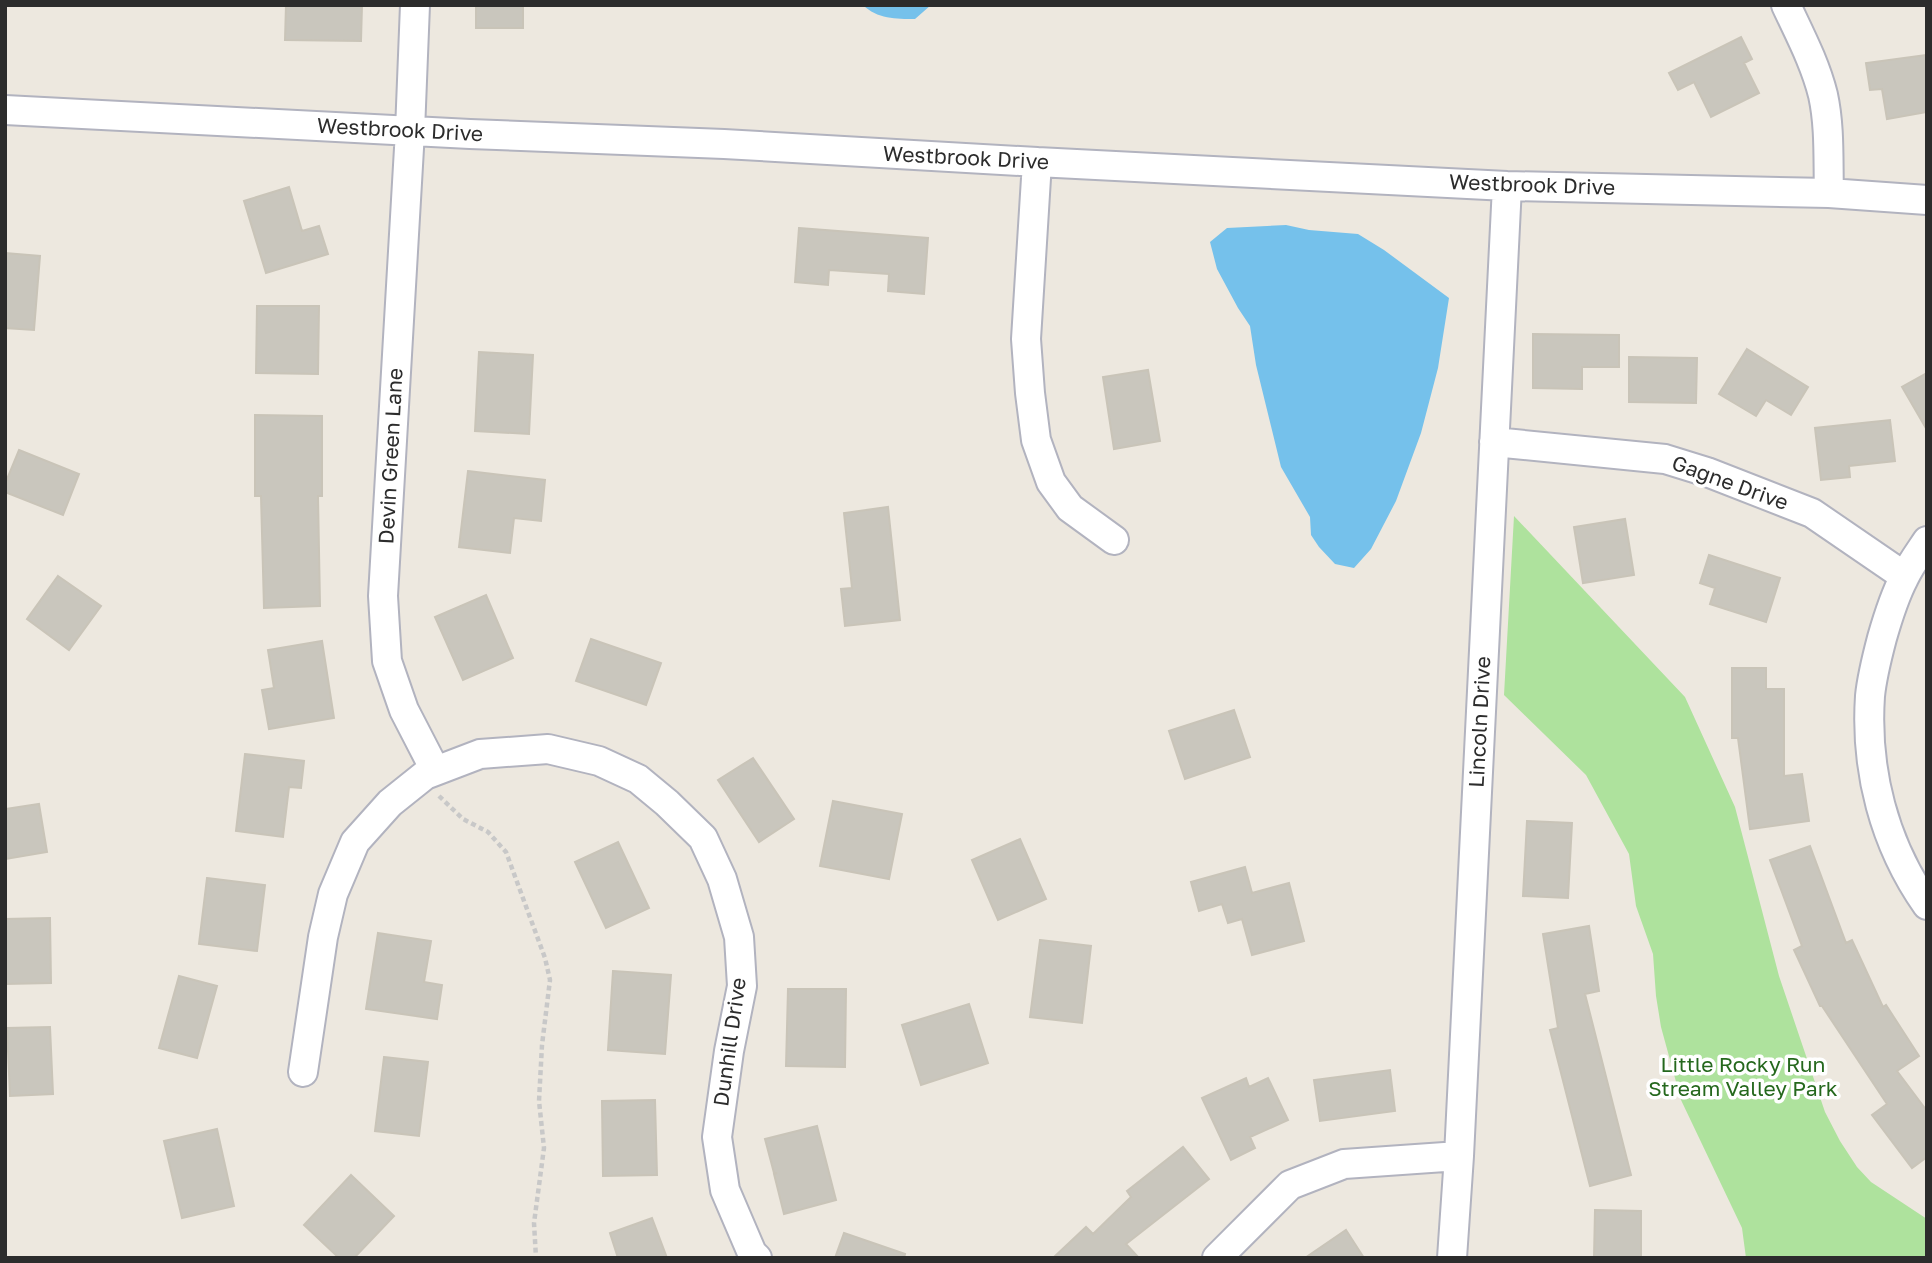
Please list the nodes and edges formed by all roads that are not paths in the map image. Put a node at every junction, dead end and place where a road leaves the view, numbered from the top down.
1 (415, 5) edge
2 (1786, 5) edge
3 (5, 110) edge
4 (410, 131) junction
5 (1037, 162) junction
6 (1507, 186) junction
7 (1829, 193) junction
8 (1927, 200) edge
9 (1494, 442) junction
10 (1114, 540) dead end
11 (1927, 541) edge
12 (1904, 576) junction
13 (430, 772) junction
14 (1927, 905) edge
15 (303, 1072) dead end
16 (1459, 1156) junction
17 (757, 1258) edge
18 (1217, 1258) edge
19 (1452, 1258) edge

1 - 4 street, Devin Green Lane
2 - 7 street
3 - 4 street, Westbrook Drive
4 - 5 street, Westbrook Drive
4 - 13 street, Devin Green Lane
5 - 6 street, Westbrook Drive
5 - 10 street
6 - 7 street, Westbrook Drive
6 - 9 street, Lincoln Drive
7 - 8 street, Westbrook Drive
9 - 12 street, Gagne Drive
9 - 16 street, Lincoln Drive
11 - 12 street
12 - 14 street
13 - 15 street, Dunhill Drive
13 - 17 street, Dunhill Drive
16 - 18 street
16 - 19 street, Lincoln Drive

